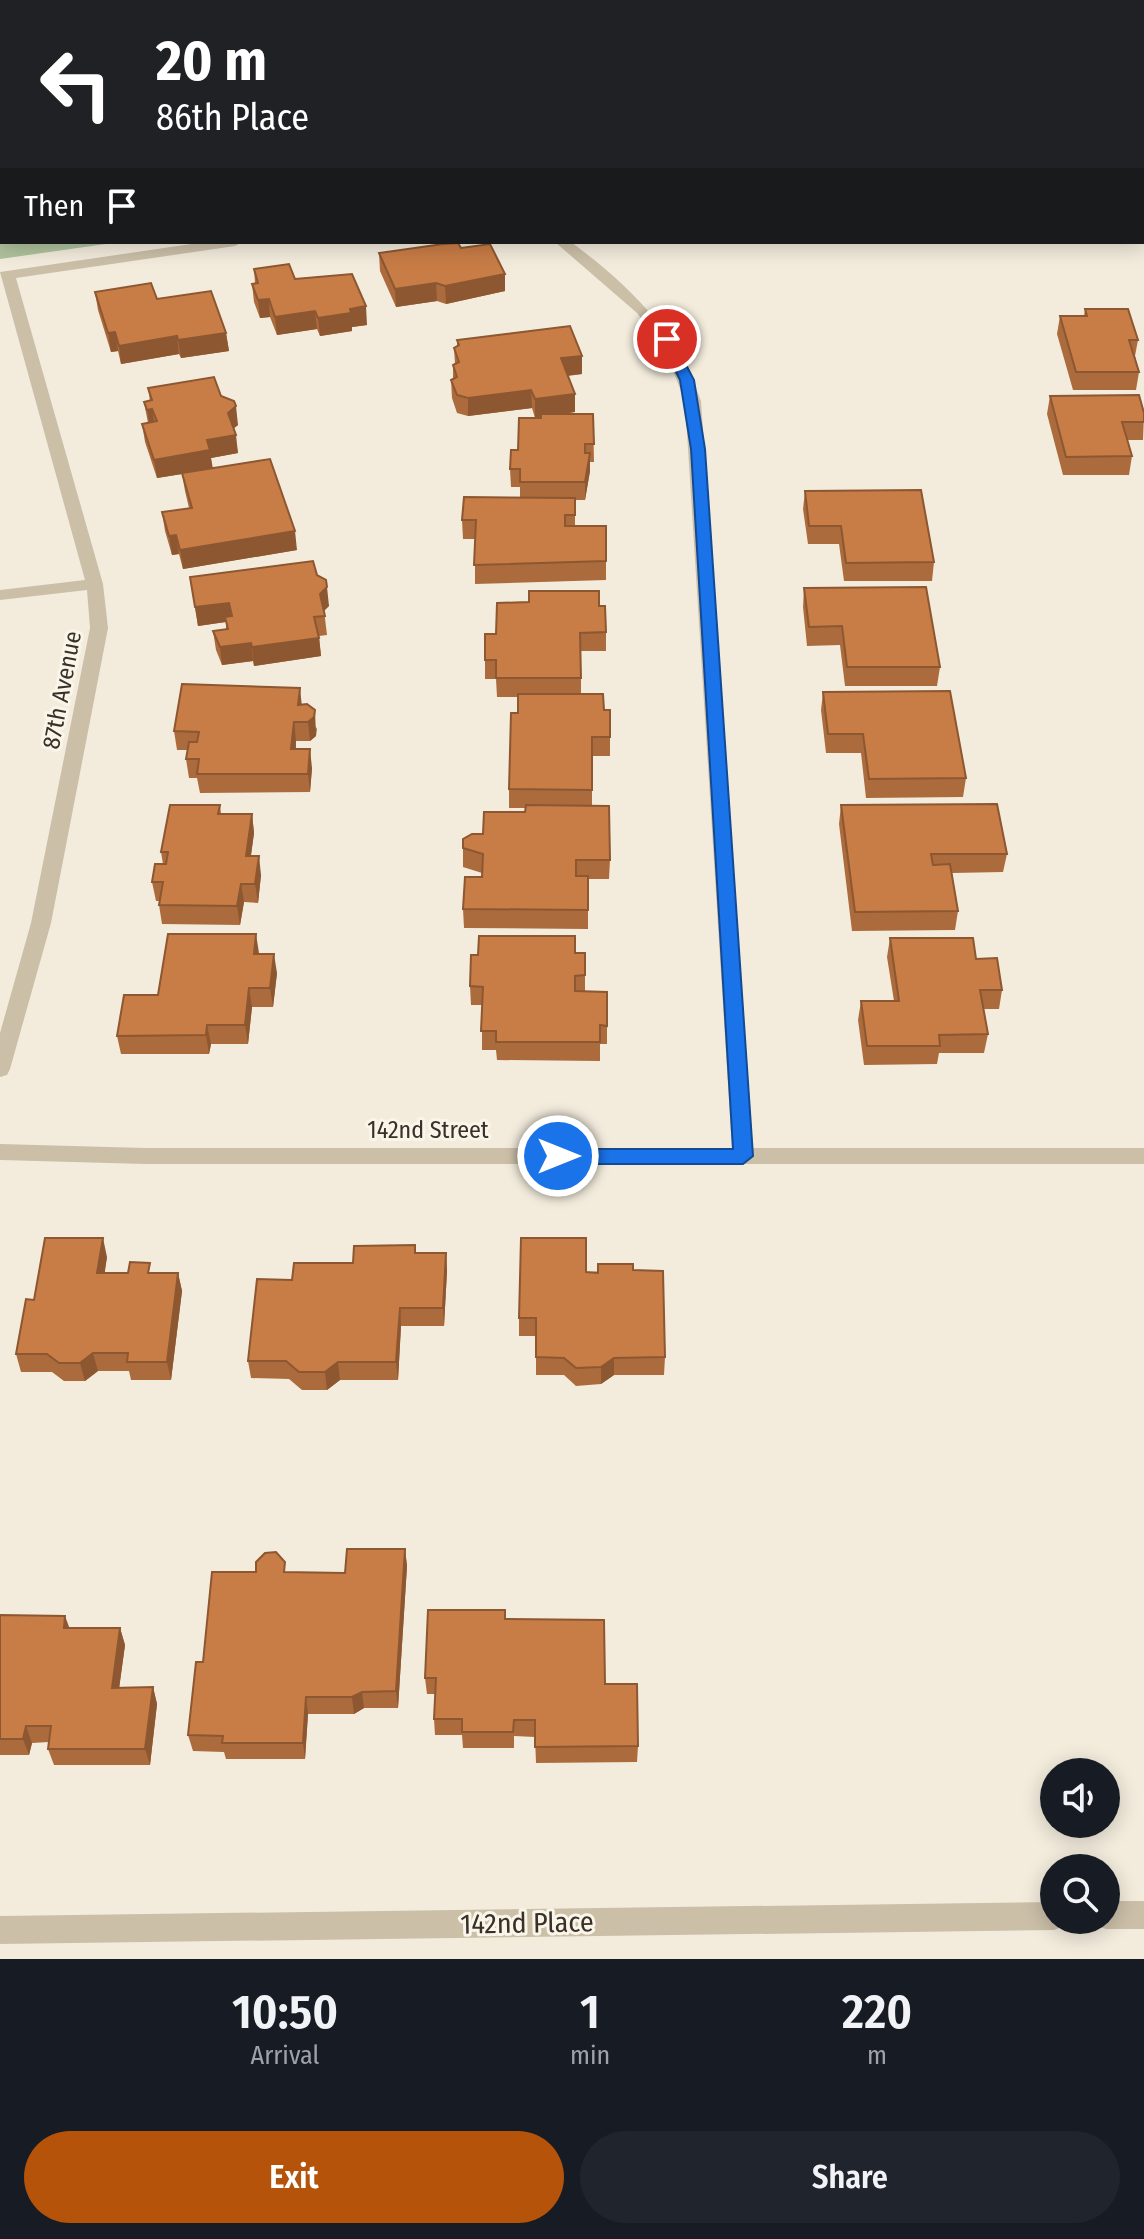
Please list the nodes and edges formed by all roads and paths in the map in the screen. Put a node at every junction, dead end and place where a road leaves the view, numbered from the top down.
1 (221, 244) edge
2 (565, 244) edge
3 (4, 275) edge
4 (95, 584) junction
5 (0, 595) edge
6 (0, 1069) edge
7 (0, 1152) edge
8 (743, 1156) junction
9 (1144, 1156) edge
10 (1120, 1915) edge
11 (1144, 1915) edge
12 (1040, 1916) edge
13 (0, 1930) edge

1 - 3 street
2 - 8 street
3 - 4 street, 87th Avenue
4 - 5 street
4 - 6 street, 87th Avenue
7 - 8 street, 142nd Street
8 - 9 street, 142nd Street
10 - 11 street
12 - 13 street, 142nd Place

